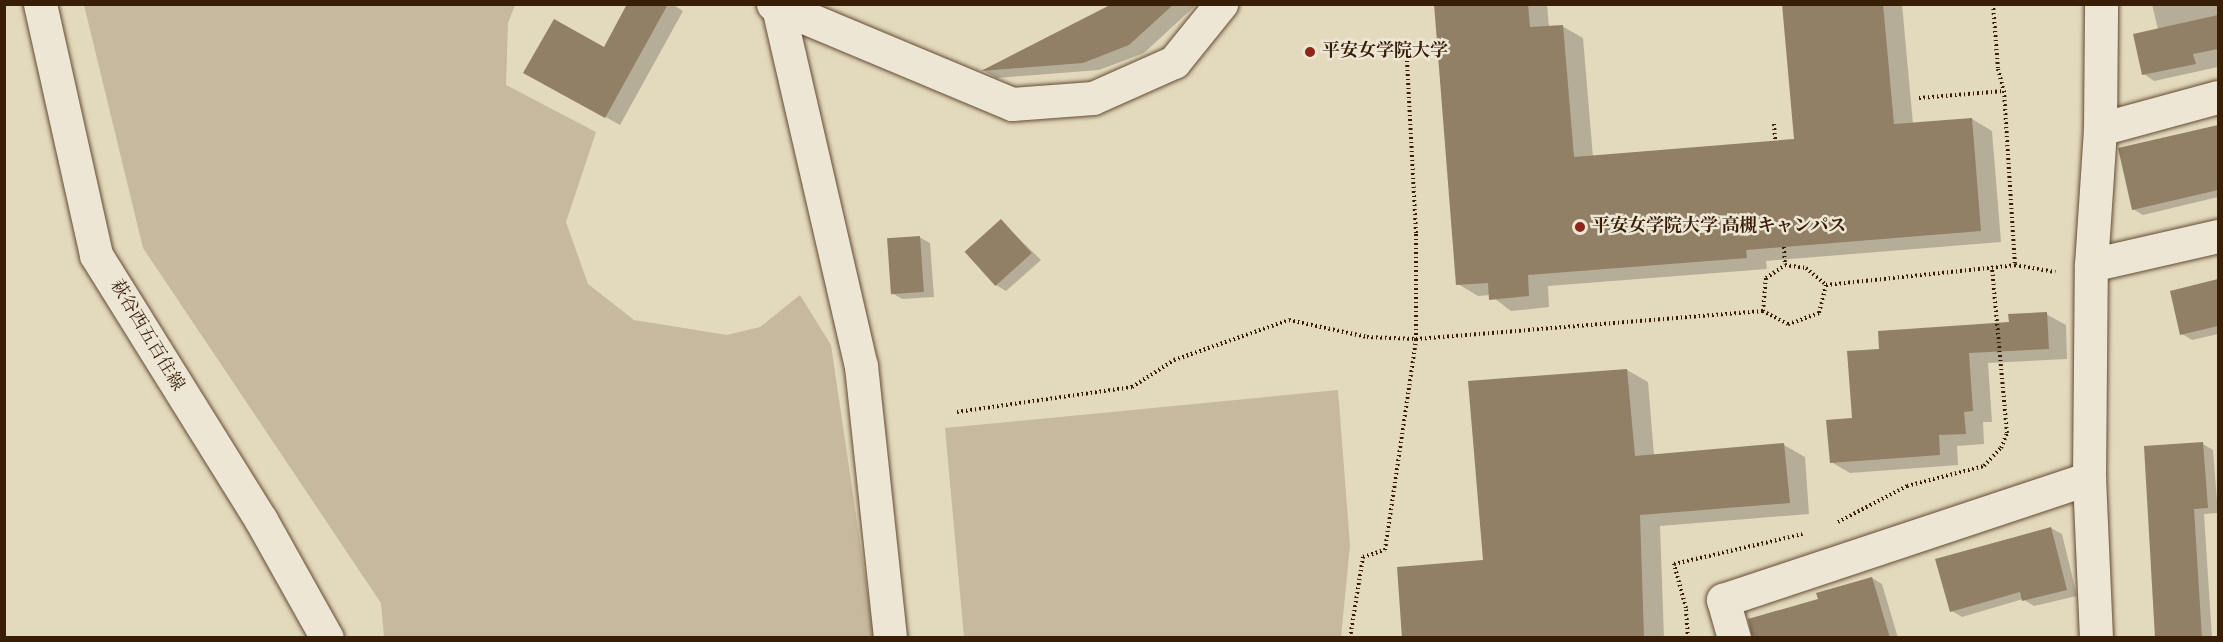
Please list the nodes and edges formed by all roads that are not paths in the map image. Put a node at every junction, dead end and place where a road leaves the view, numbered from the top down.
1 (40, 4) edge
2 (1221, 4) edge
3 (2101, 4) edge
4 (776, 6) edge
5 (2218, 98) edge
6 (2100, 129) junction
7 (2218, 236) edge
8 (2079, 270) junction
9 (2089, 477) junction
10 (327, 638) edge
11 (890, 638) edge
12 (1734, 638) edge
13 (2096, 638) edge

1 - 10 street, 萩谷西五百住線
2 - 4 street
3 - 6 street
4 - 11 street
5 - 6 street
6 - 8 street
7 - 8 street
8 - 9 street
9 - 12 street
9 - 13 street

